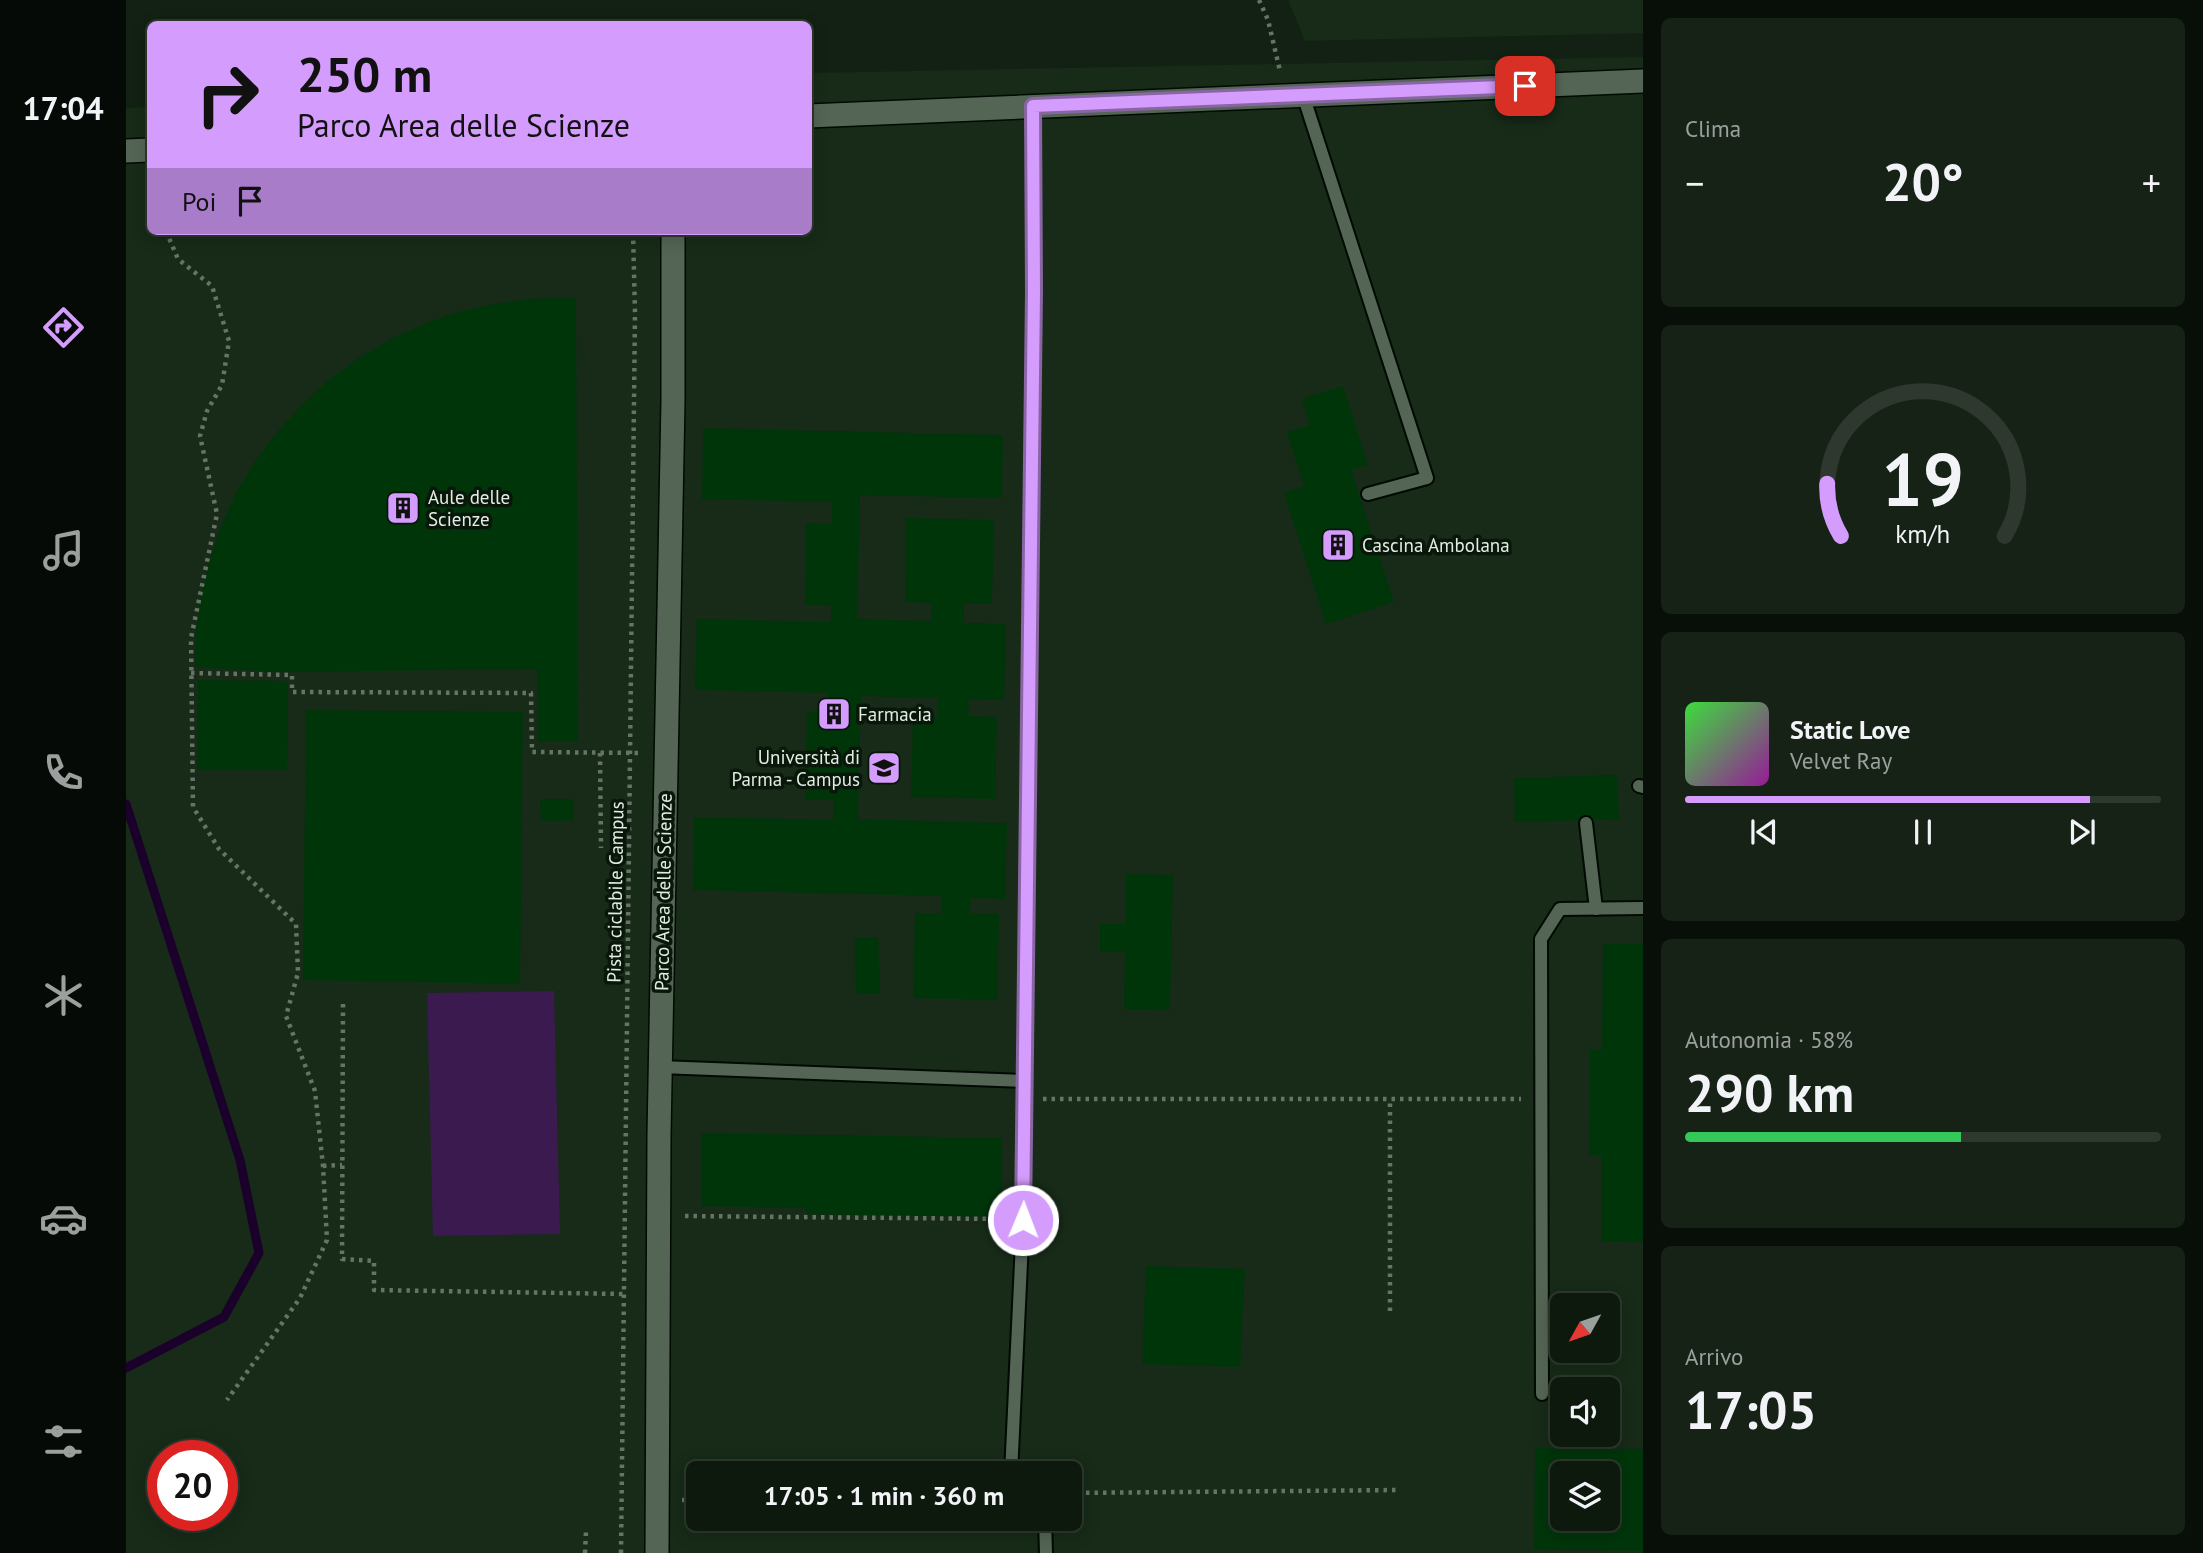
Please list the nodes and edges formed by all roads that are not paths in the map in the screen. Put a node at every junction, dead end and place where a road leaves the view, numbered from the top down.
1 (1643, 81) edge
2 (1294, 96) junction
3 (1033, 106) junction
4 (812, 116) edge
5 (147, 150) edge
6 (126, 151) edge
7 (673, 235) edge
8 (1368, 495) dead end
9 (1586, 822) dead end
10 (1643, 908) edge
11 (1596, 909) junction
12 (660, 1067) junction
13 (1025, 1080) junction
14 (1542, 1394) dead end
15 (1013, 1461) edge
16 (1045, 1531) edge
17 (657, 1553) edge
18 (1046, 1553) edge

1 - 2 street
2 - 3 street
2 - 8 lane
3 - 4 street
3 - 13 lane
5 - 6 street
7 - 12 street, Parco Area delle Scienze
9 - 11 lane
10 - 11 lane
11 - 14 lane
12 - 13 lane
12 - 17 street, Parco Area delle Scienze
13 - 15 lane
16 - 18 lane

